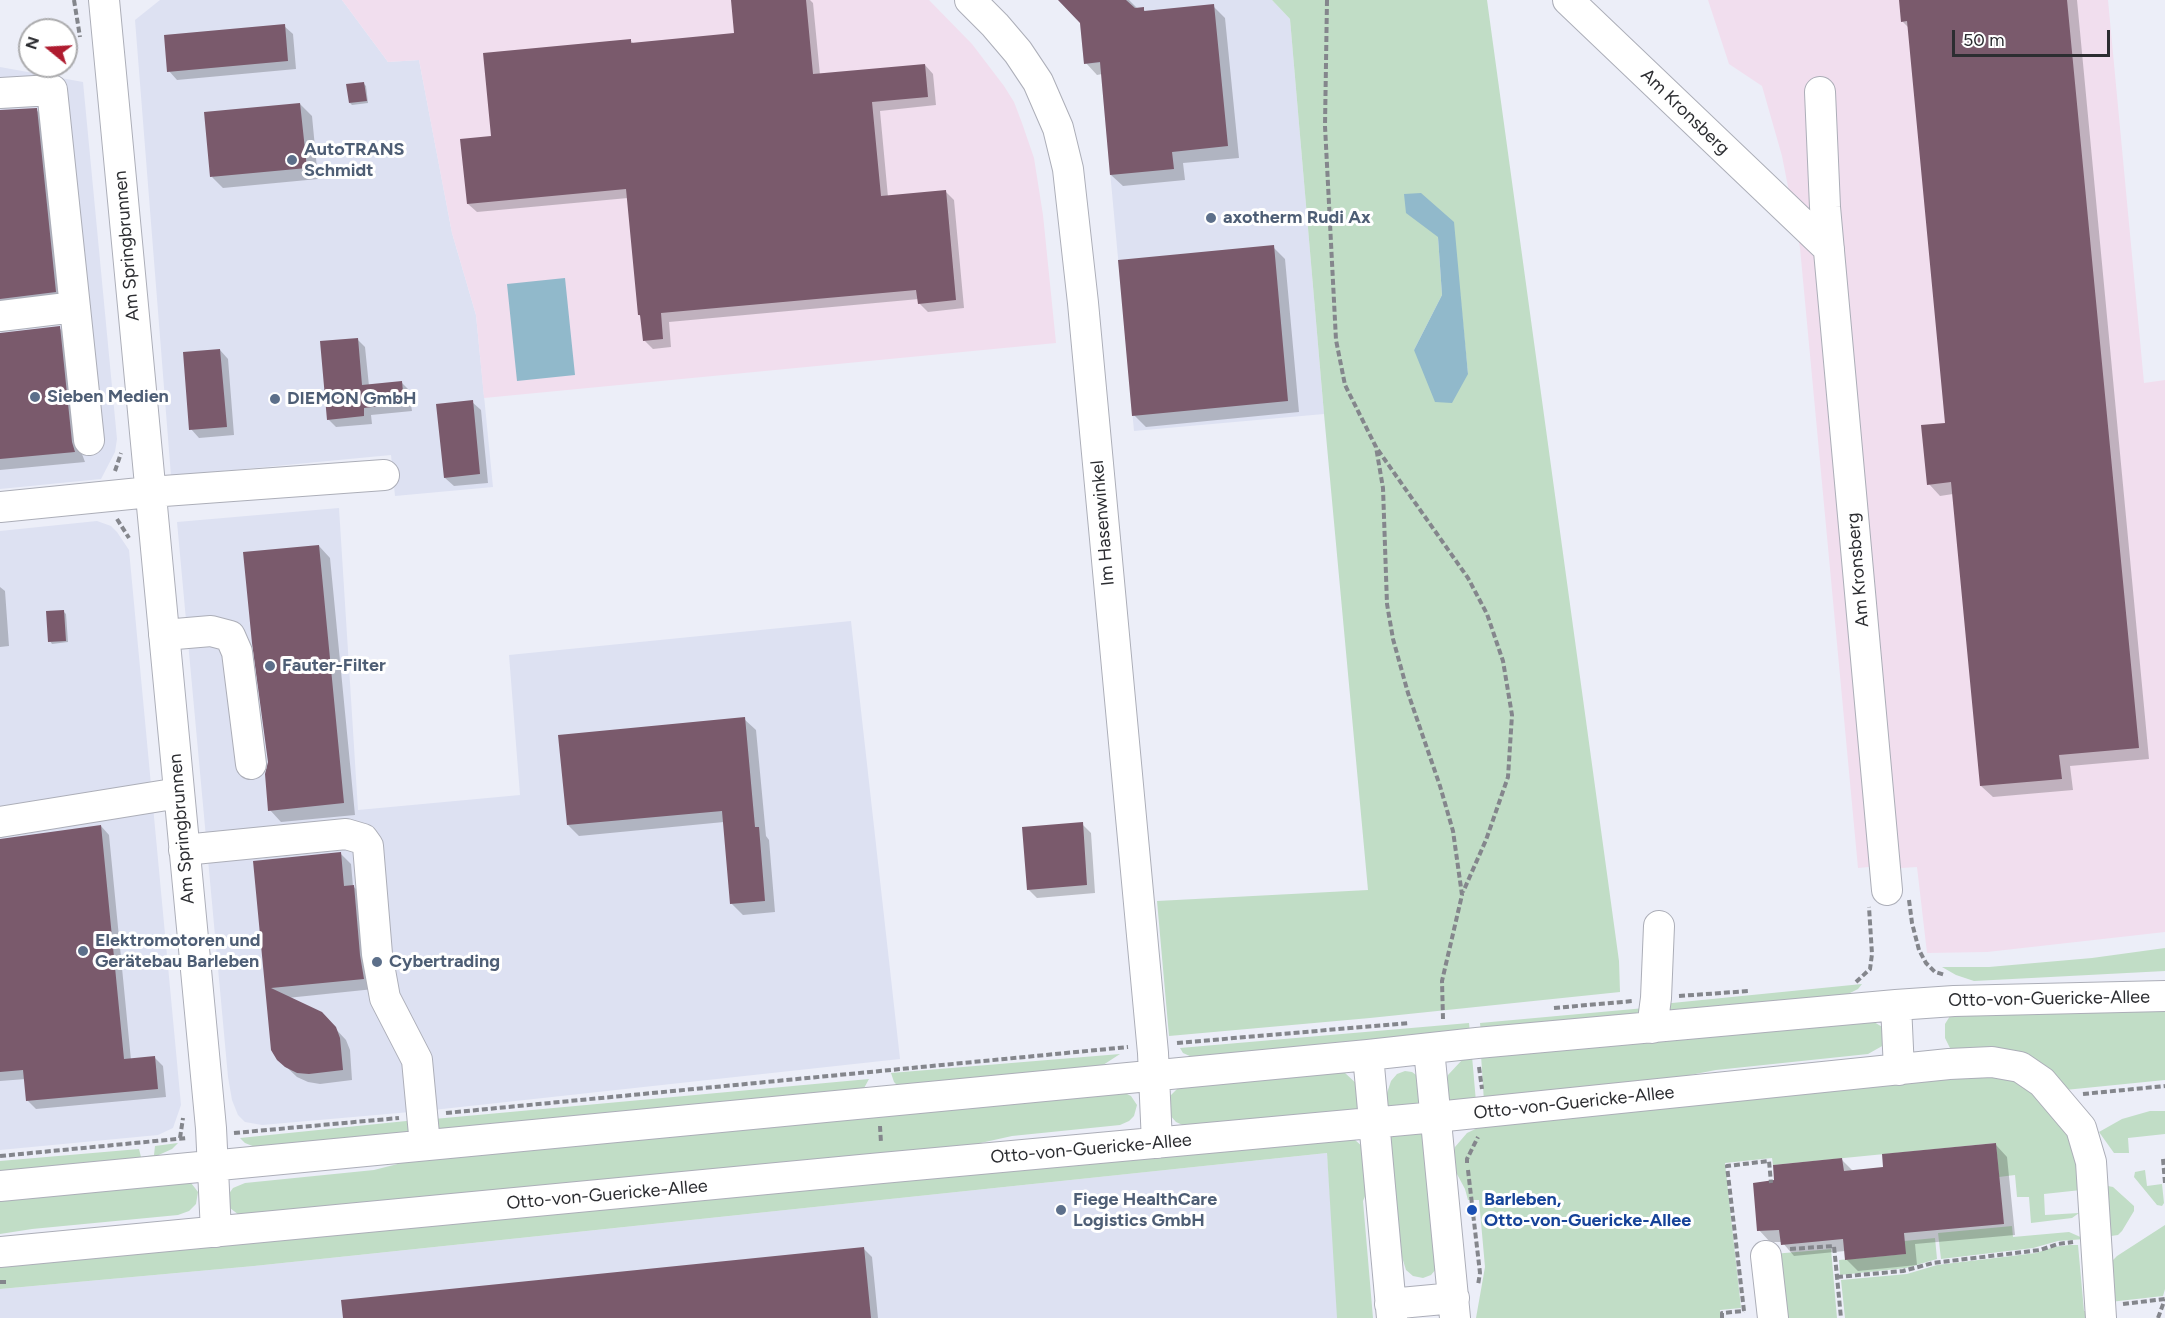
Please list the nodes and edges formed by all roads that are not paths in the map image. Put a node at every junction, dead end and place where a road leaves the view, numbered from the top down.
1 (104, 0) edge
2 (970, 0) edge
3 (1568, 0) edge
4 (1820, 92) dead end
5 (0, 93) edge
6 (1829, 249) junction
7 (75, 308) junction
8 (0, 316) edge
9 (89, 440) dead end
10 (384, 475) dead end
11 (150, 492) junction
12 (0, 507) edge
13 (164, 635) junction
14 (251, 764) dead end
15 (179, 794) junction
16 (0, 822) edge
17 (184, 850) junction
18 (1887, 890) road end
19 (1659, 926) dead end
20 (2165, 996) edge
21 (1896, 1005) junction
22 (1652, 1028) junction
23 (1427, 1030) junction
24 (1368, 1055) junction
25 (1899, 1070) junction
26 (1154, 1076) junction
27 (1436, 1118) junction
28 (1374, 1123) junction
29 (1157, 1143) junction
30 (425, 1145) junction
31 (213, 1165) junction
32 (0, 1186) edge
33 (216, 1232) junction
34 (0, 1252) edge
35 (1766, 1256) road end
36 (1455, 1308) edge
37 (1391, 1311) edge
38 (1773, 1318) edge
39 (2101, 1318) edge

1 - 11 street, Am Springbrunnen
2 - 26 street, Im Hasenwinkel
3 - 6 street, Am Kronsberg
4 - 6 street, Am Kronsberg
5 - 7 street
6 - 18 street, Am Kronsberg
7 - 8 street
7 - 9 street
10 - 11 street
11 - 12 street
11 - 13 street, Am Springbrunnen
13 - 14 street
13 - 15 street, Am Springbrunnen
15 - 16 street
15 - 17 street, Am Springbrunnen
17 - 30 street
17 - 31 street, Am Springbrunnen
19 - 22 street
20 - 21 street, Otto-von-Guericke-Allee
21 - 22 street, Otto-von-Guericke-Allee
21 - 25 street
22 - 23 street, Otto-von-Guericke-Allee
23 - 24 street, Otto-von-Guericke-Allee
23 - 27 street
24 - 26 street, Otto-von-Guericke-Allee
24 - 28 street
25 - 27 street, Otto-von-Guericke-Allee
25 - 39 street, Otto-von-Guericke-Allee
26 - 29 street, Im Hasenwinkel
26 - 30 street, Otto-von-Guericke-Allee
27 - 28 street, Otto-von-Guericke-Allee
27 - 36 street
28 - 29 street, Otto-von-Guericke-Allee
28 - 37 street
29 - 33 street, Otto-von-Guericke-Allee
30 - 31 street, Otto-von-Guericke-Allee
31 - 32 street, Otto-von-Guericke-Allee
31 - 33 street
33 - 34 street, Otto-von-Guericke-Allee
35 - 38 street
36 - 37 street

